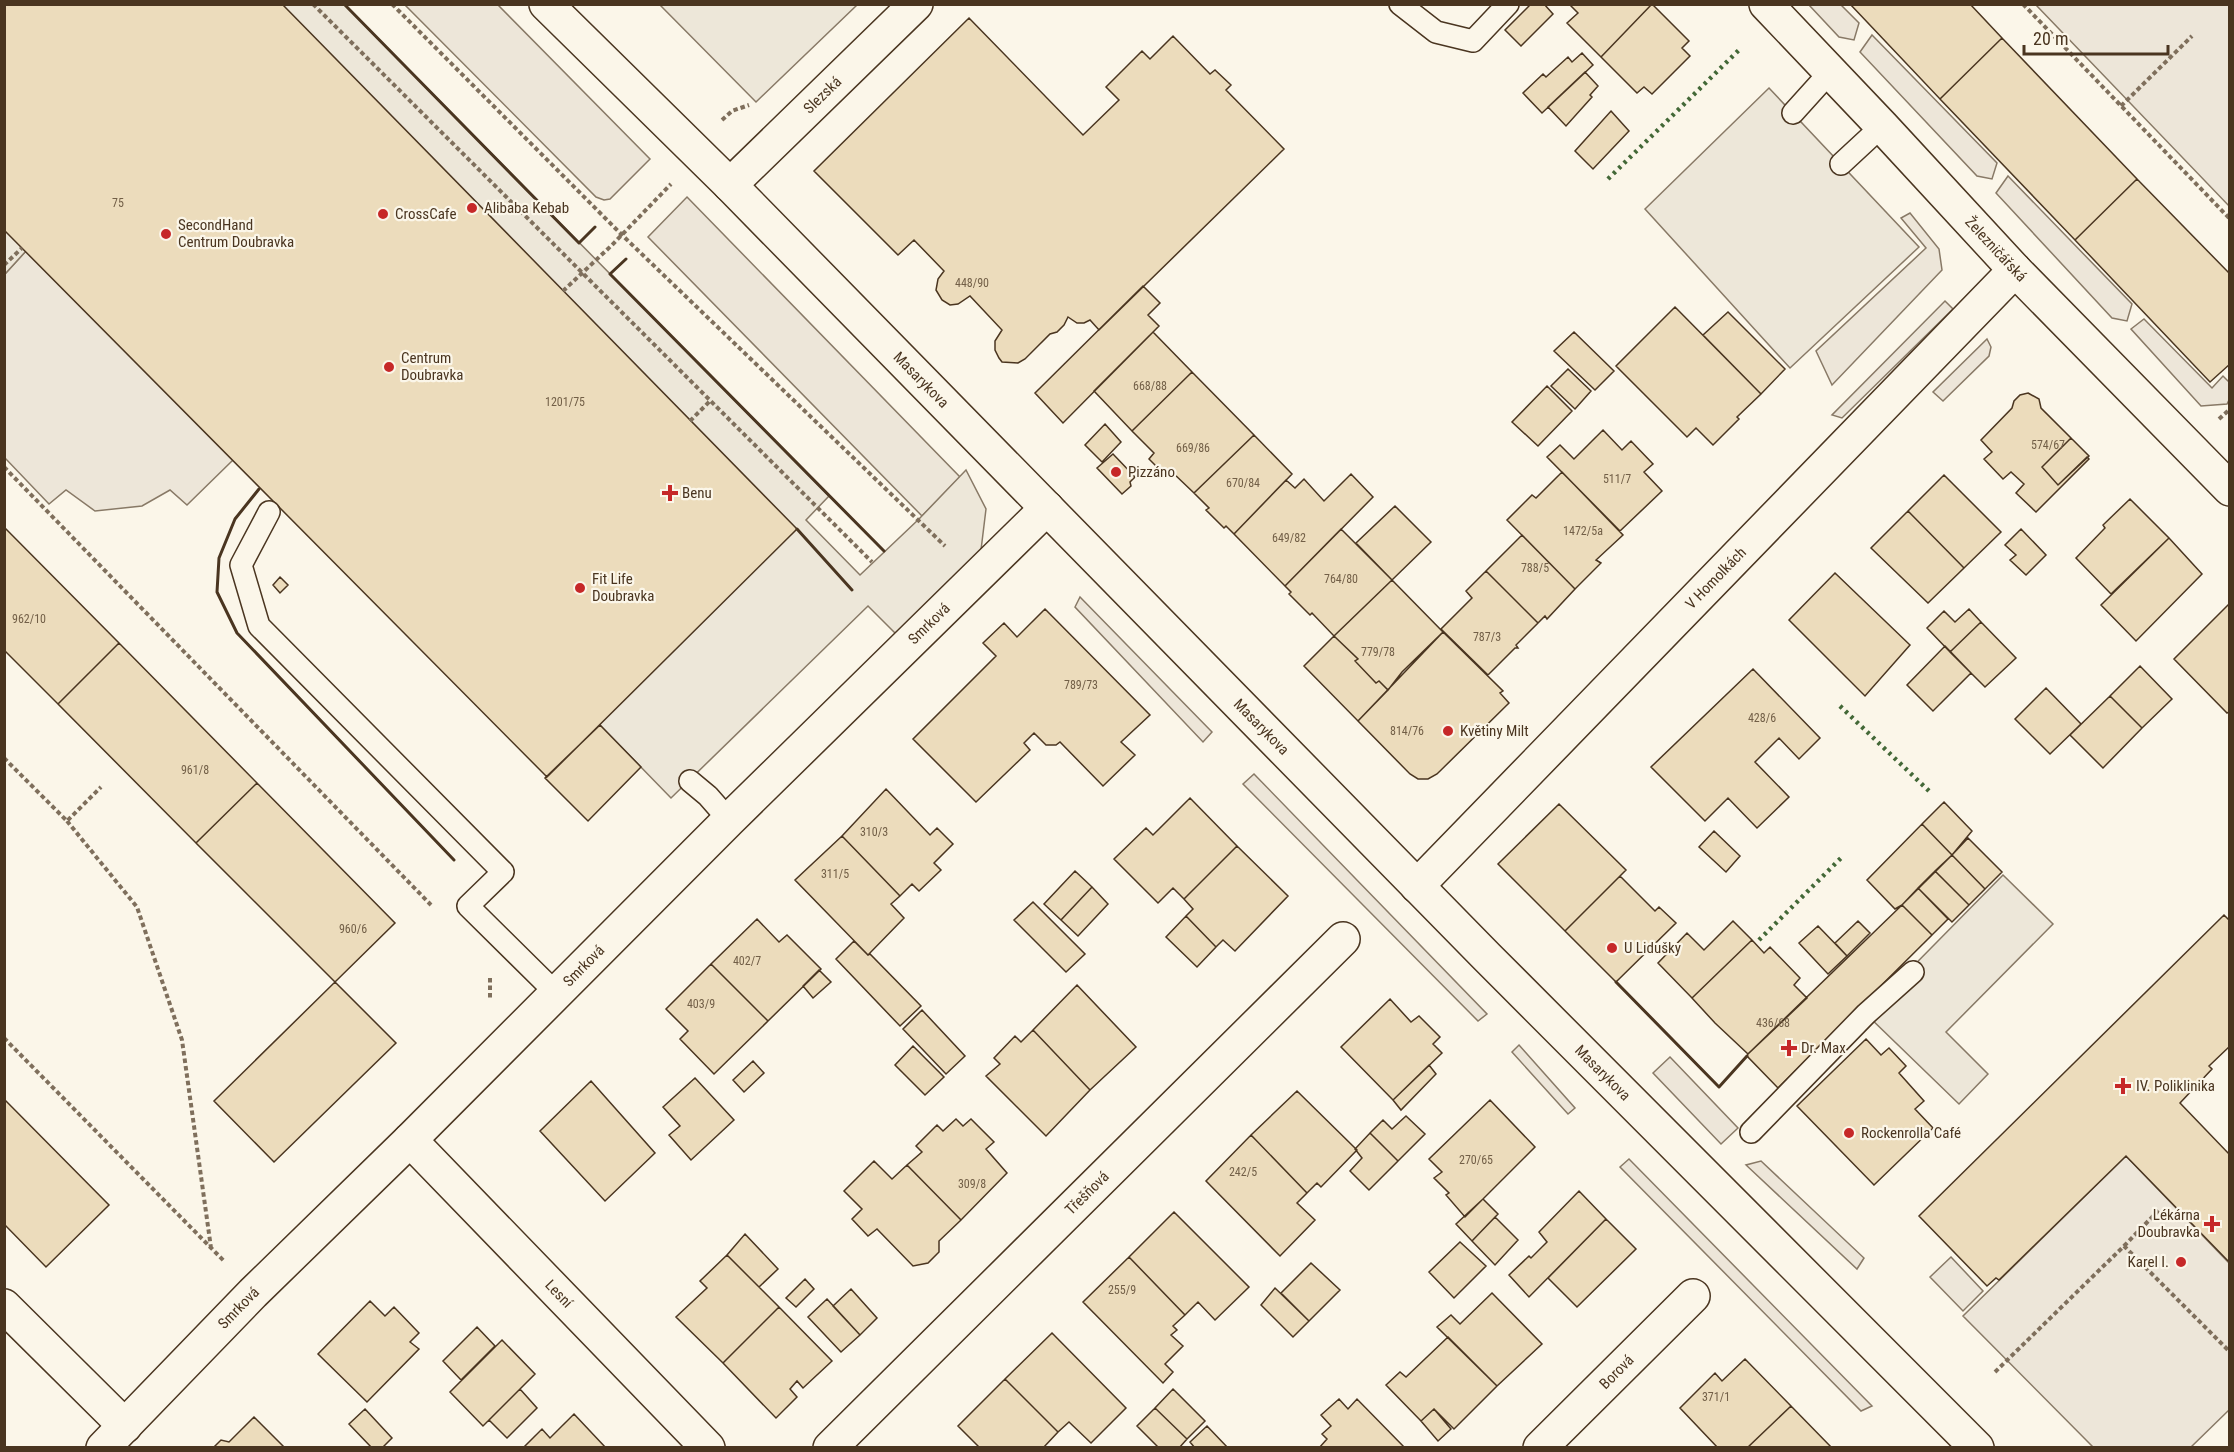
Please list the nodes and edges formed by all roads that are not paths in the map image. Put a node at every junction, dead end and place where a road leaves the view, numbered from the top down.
1 (546, 4) edge
2 (1400, 4) edge
3 (1508, 4) edge
4 (1766, 4) edge
5 (909, 7) edge
6 (1830, 72) junction
7 (1793, 113) dead end
8 (1882, 126) junction
9 (1841, 164) dead end
10 (730, 185) junction
11 (2015, 270) junction
12 (2229, 489) edge
13 (1047, 508) junction
14 (268, 512) dead end
15 (690, 781) dead end
16 (729, 820) junction
17 (1417, 886) junction
18 (1343, 939) dead end
19 (1913, 972) dead end
20 (556, 993) junction
21 (1751, 1132) dead end
22 (410, 1140) junction
23 (1693, 1296) dead end
24 (4, 1306) edge
25 (114, 1437) edge
26 (708, 1448) edge
27 (830, 1448) edge
28 (1540, 1448) edge
29 (1977, 1448) edge

1 - 10 street, Masarykova
2 - 3 lane
4 - 6 street, Železničářská
5 - 10 street, Slezská
6 - 7 lane
6 - 8 street, Železničářská
8 - 9 lane
8 - 11 street, Železničářská
10 - 13 street, Masarykova
11 - 12 street, Železničářská
11 - 17 street, V Homolkách
13 - 16 street, Smrková
13 - 17 street, Masarykova
14 - 20 lane
15 - 16 lane
16 - 20 street, Smrková
17 - 29 street, Masarykova
18 - 27 street, Třešňová
19 - 21 lane
20 - 22 street, Smrková
22 - 25 street, Smrková
22 - 26 street, Lesní
23 - 28 street, Borová
24 - 25 street, Smrková

